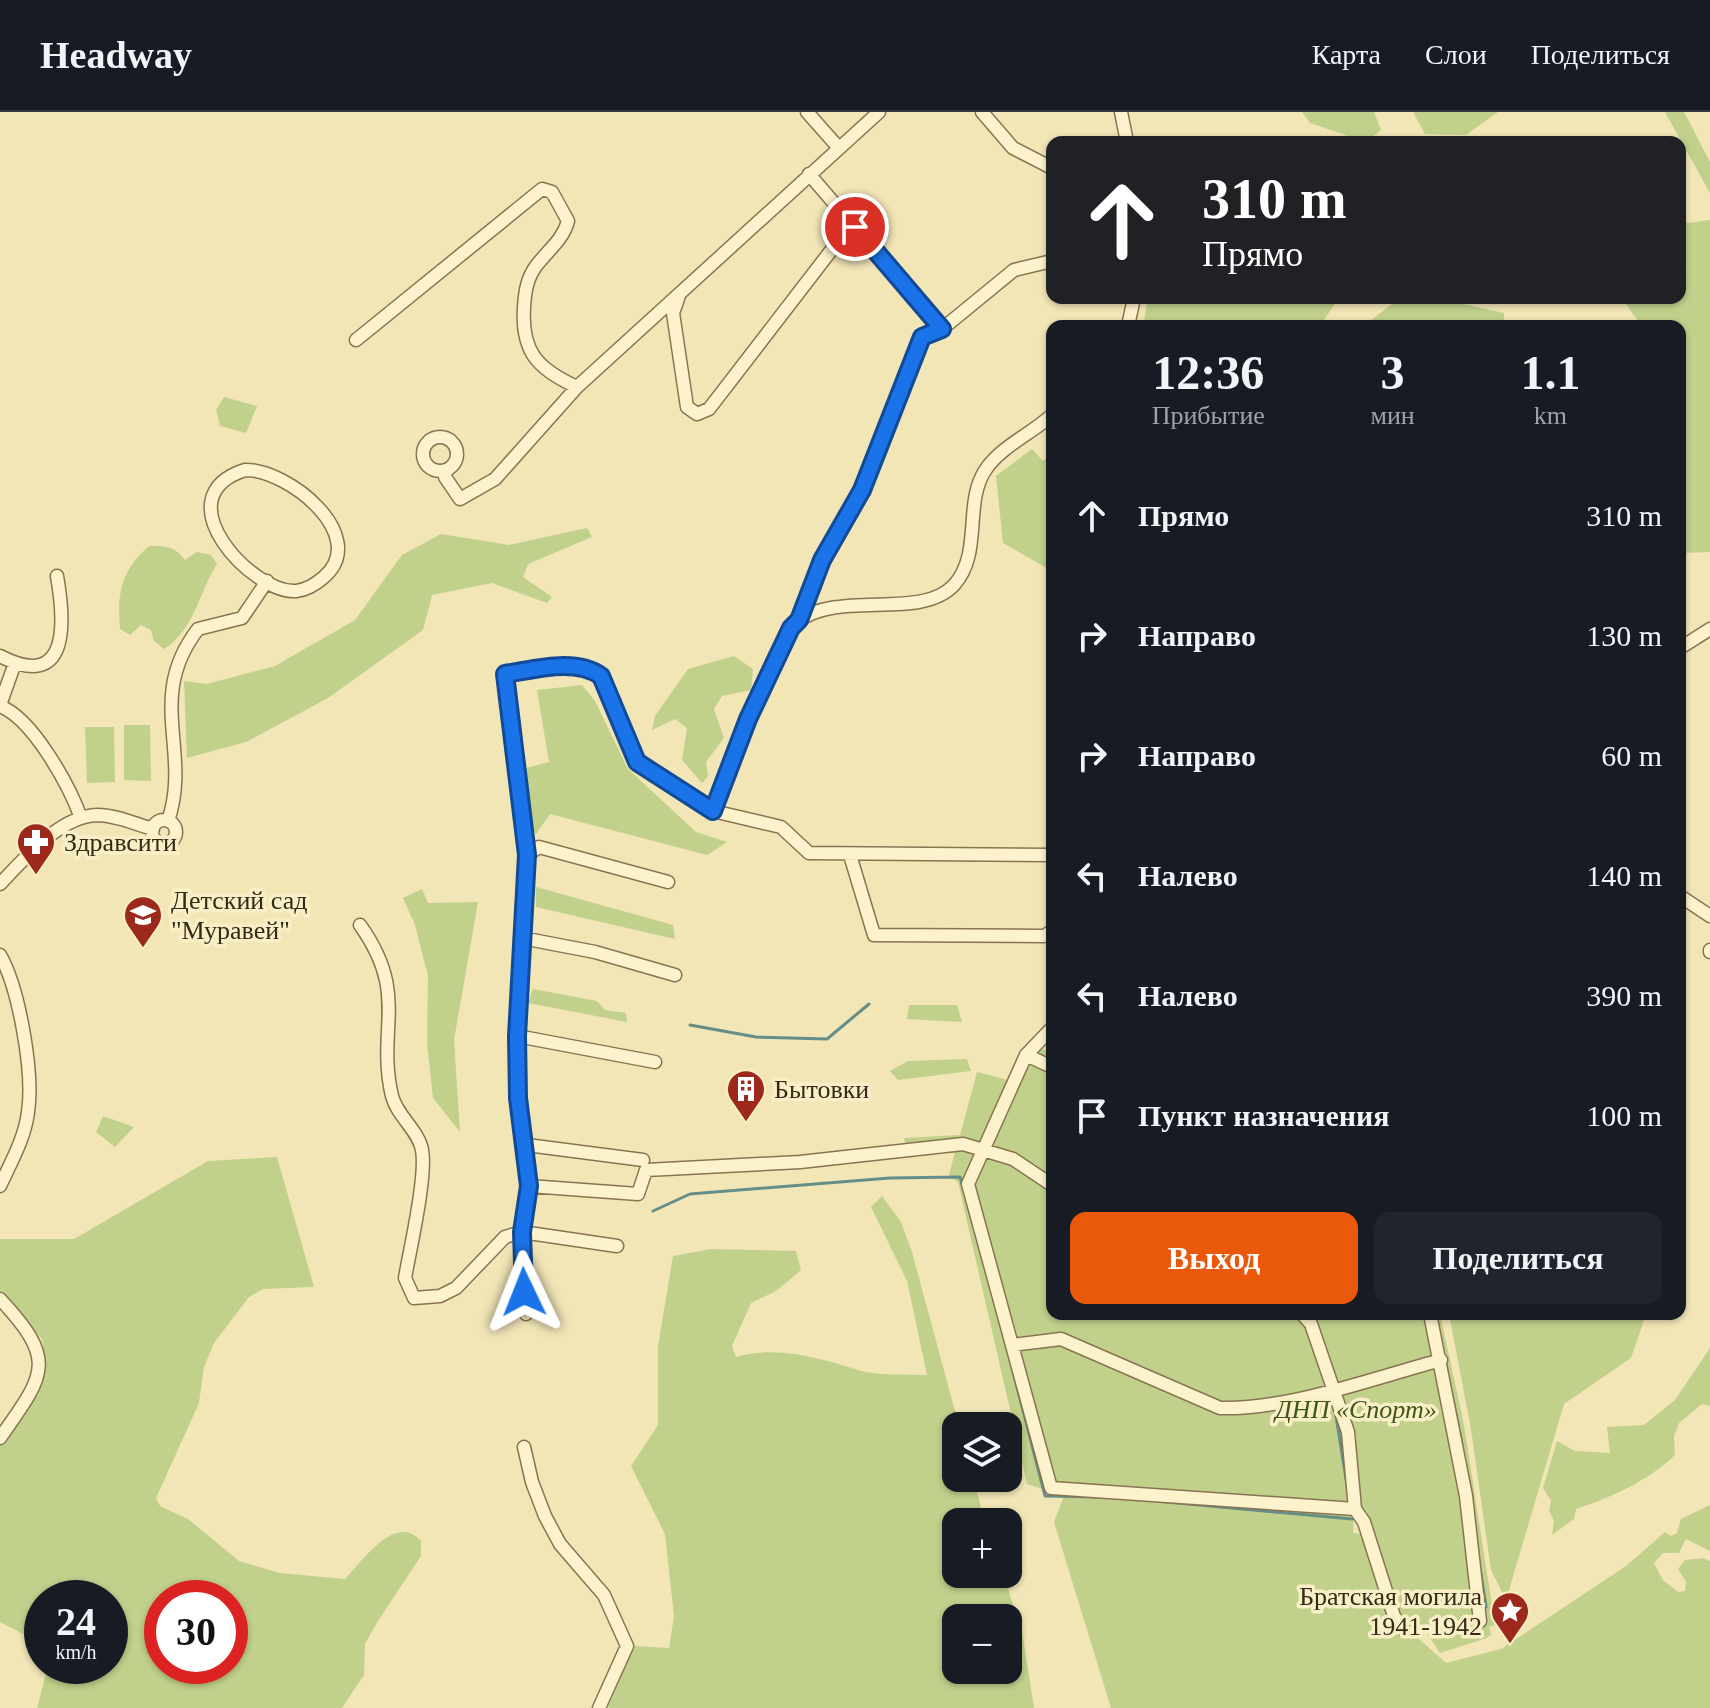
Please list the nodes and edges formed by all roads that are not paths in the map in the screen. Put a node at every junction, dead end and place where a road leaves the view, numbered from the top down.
1 (807, 112) edge
2 (879, 112) edge
3 (982, 112) edge
4 (1121, 112) edge
5 (1126, 136) edge
6 (838, 147) junction
7 (1046, 165) edge
8 (809, 174) junction
9 (855, 227) junction
10 (1046, 262) edge
11 (679, 296) junction
12 (942, 329) junction
13 (356, 340) dead end
14 (577, 387) junction
15 (1046, 419) edge
16 (446, 471) dead end
17 (57, 576) dead end
18 (267, 581) junction
19 (799, 620) junction
20 (1710, 629) edge
21 (1686, 644) edge
22 (0, 656) edge
23 (15, 663) junction
24 (0, 705) edge
25 (713, 811) junction
26 (81, 818) junction
27 (168, 821) junction
28 (153, 829) junction
29 (527, 855) junction
30 (850, 855) junction
31 (1046, 855) edge
32 (668, 882) dead end
33 (0, 884) edge
34 (1686, 900) edge
35 (1710, 916) edge
36 (360, 925) dead end
37 (1046, 935) edge
38 (522, 938) junction
39 (0, 955) edge
40 (675, 975) dead end
41 (1046, 1034) edge
42 (517, 1036) junction
43 (1026, 1055) junction
44 (655, 1062) dead end
45 (1046, 1064) edge
46 (527, 1145) junction
47 (984, 1151) junction
48 (643, 1160) dead end
49 (1046, 1181) edge
50 (0, 1186) edge
51 (529, 1186) junction
52 (522, 1232) junction
53 (617, 1246) dead end
54 (0, 1299) edge
55 (526, 1314) dead end
56 (1307, 1320) edge
57 (1431, 1320) edge
58 (1012, 1345) junction
59 (1441, 1360) junction
60 (1335, 1388) junction
61 (0, 1438) edge
62 (524, 1447) dead end
63 (1355, 1509) junction
64 (1480, 1621) dead end
65 (1404, 1630) dead end
66 (599, 1708) edge

1 - 6 street
2 - 6 street
3 - 7 street
4 - 5 street
6 - 8 street
8 - 9 street
8 - 11 street
9 - 11 street
9 - 12 street
10 - 12 street
11 - 14 street
12 - 19 street
13 - 14 street
14 - 16 street
15 - 19 street
17 - 23 street
18 - 18 street
18 - 27 street
19 - 25 street
20 - 21 street
22 - 23 street
23 - 24 street
24 - 26 street
25 - 29 street
25 - 30 street
26 - 28 street
26 - 33 street
27 - 28 street
27 - 28 street
29 - 32 street
29 - 38 street
30 - 31 street
30 - 37 street
34 - 35 street
36 - 52 street
38 - 40 street
38 - 42 street
39 - 50 street
41 - 43 street
42 - 44 street
42 - 46 street
43 - 45 street
43 - 47 street
46 - 48 street
46 - 51 street
47 - 49 street
47 - 51 street
47 - 58 street
51 - 52 street
52 - 53 street
52 - 55 street
54 - 61 street
56 - 60 street
57 - 59 street
58 - 60 street
58 - 63 street
59 - 60 street
59 - 64 street
60 - 63 street
62 - 66 street
63 - 65 street

